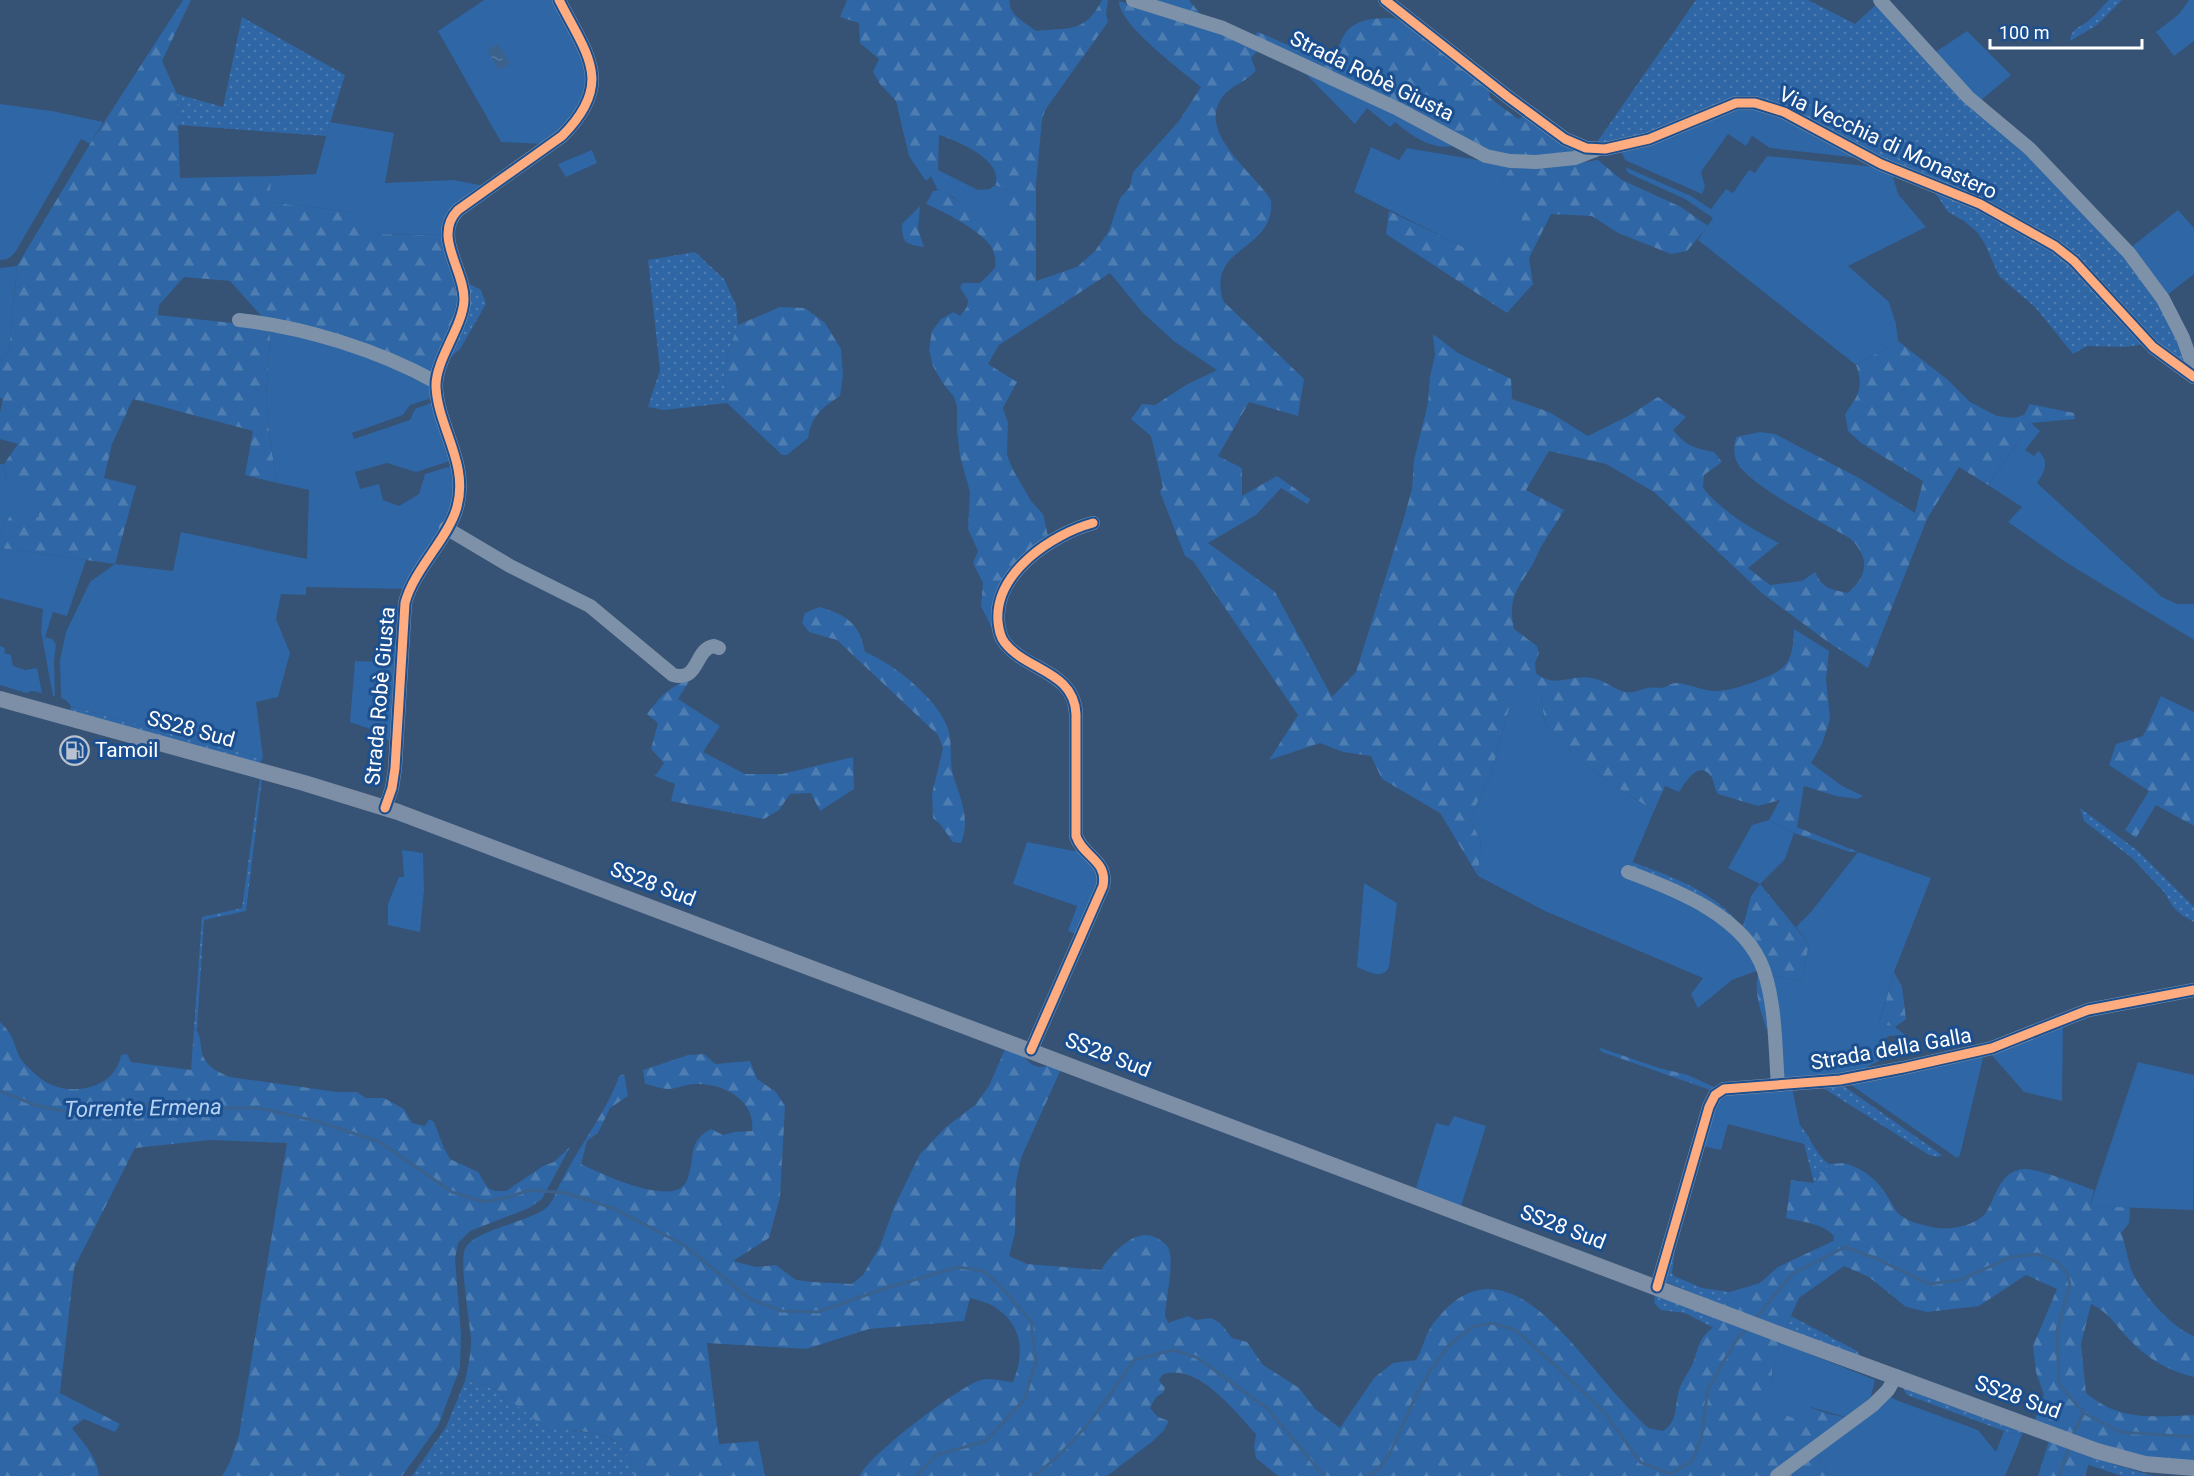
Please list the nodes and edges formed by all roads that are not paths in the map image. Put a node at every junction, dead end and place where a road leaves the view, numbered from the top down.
1 (559, 0) edge
2 (1133, 0) edge
3 (1385, 0) edge
4 (1880, 0) edge
5 (1596, 150) junction
6 (239, 320) dead end
7 (2194, 369) edge
8 (2194, 376) edge
9 (436, 382) junction
10 (1093, 523) dead end
11 (446, 528) junction
12 (719, 648) dead end
13 (0, 699) edge
14 (385, 808) junction
15 (1628, 872) dead end
16 (2194, 990) edge
17 (1031, 1050) junction
18 (1778, 1085) junction
19 (1657, 1287) junction
20 (1896, 1376) junction
21 (2194, 1468) edge
22 (1777, 1476) edge

1 - 9 street
2 - 5 street, Strada Robè Giusta
3 - 5 street, Via Vecchia di Monastero
4 - 7 street
5 - 8 street, Via Vecchia di Monastero
6 - 9 street
9 - 11 street, Strada Robè Giusta
10 - 17 street
11 - 12 street
11 - 14 street, Strada Robè Giusta
13 - 14 main road, SS28 Sud
14 - 17 main road, SS28 Sud
15 - 18 street
16 - 18 street, Strada della Galla
17 - 19 main road, SS28 Sud
18 - 19 street, Strada della Galla
19 - 20 main road, SS28 Sud
20 - 21 main road, SS28 Sud
20 - 22 street

